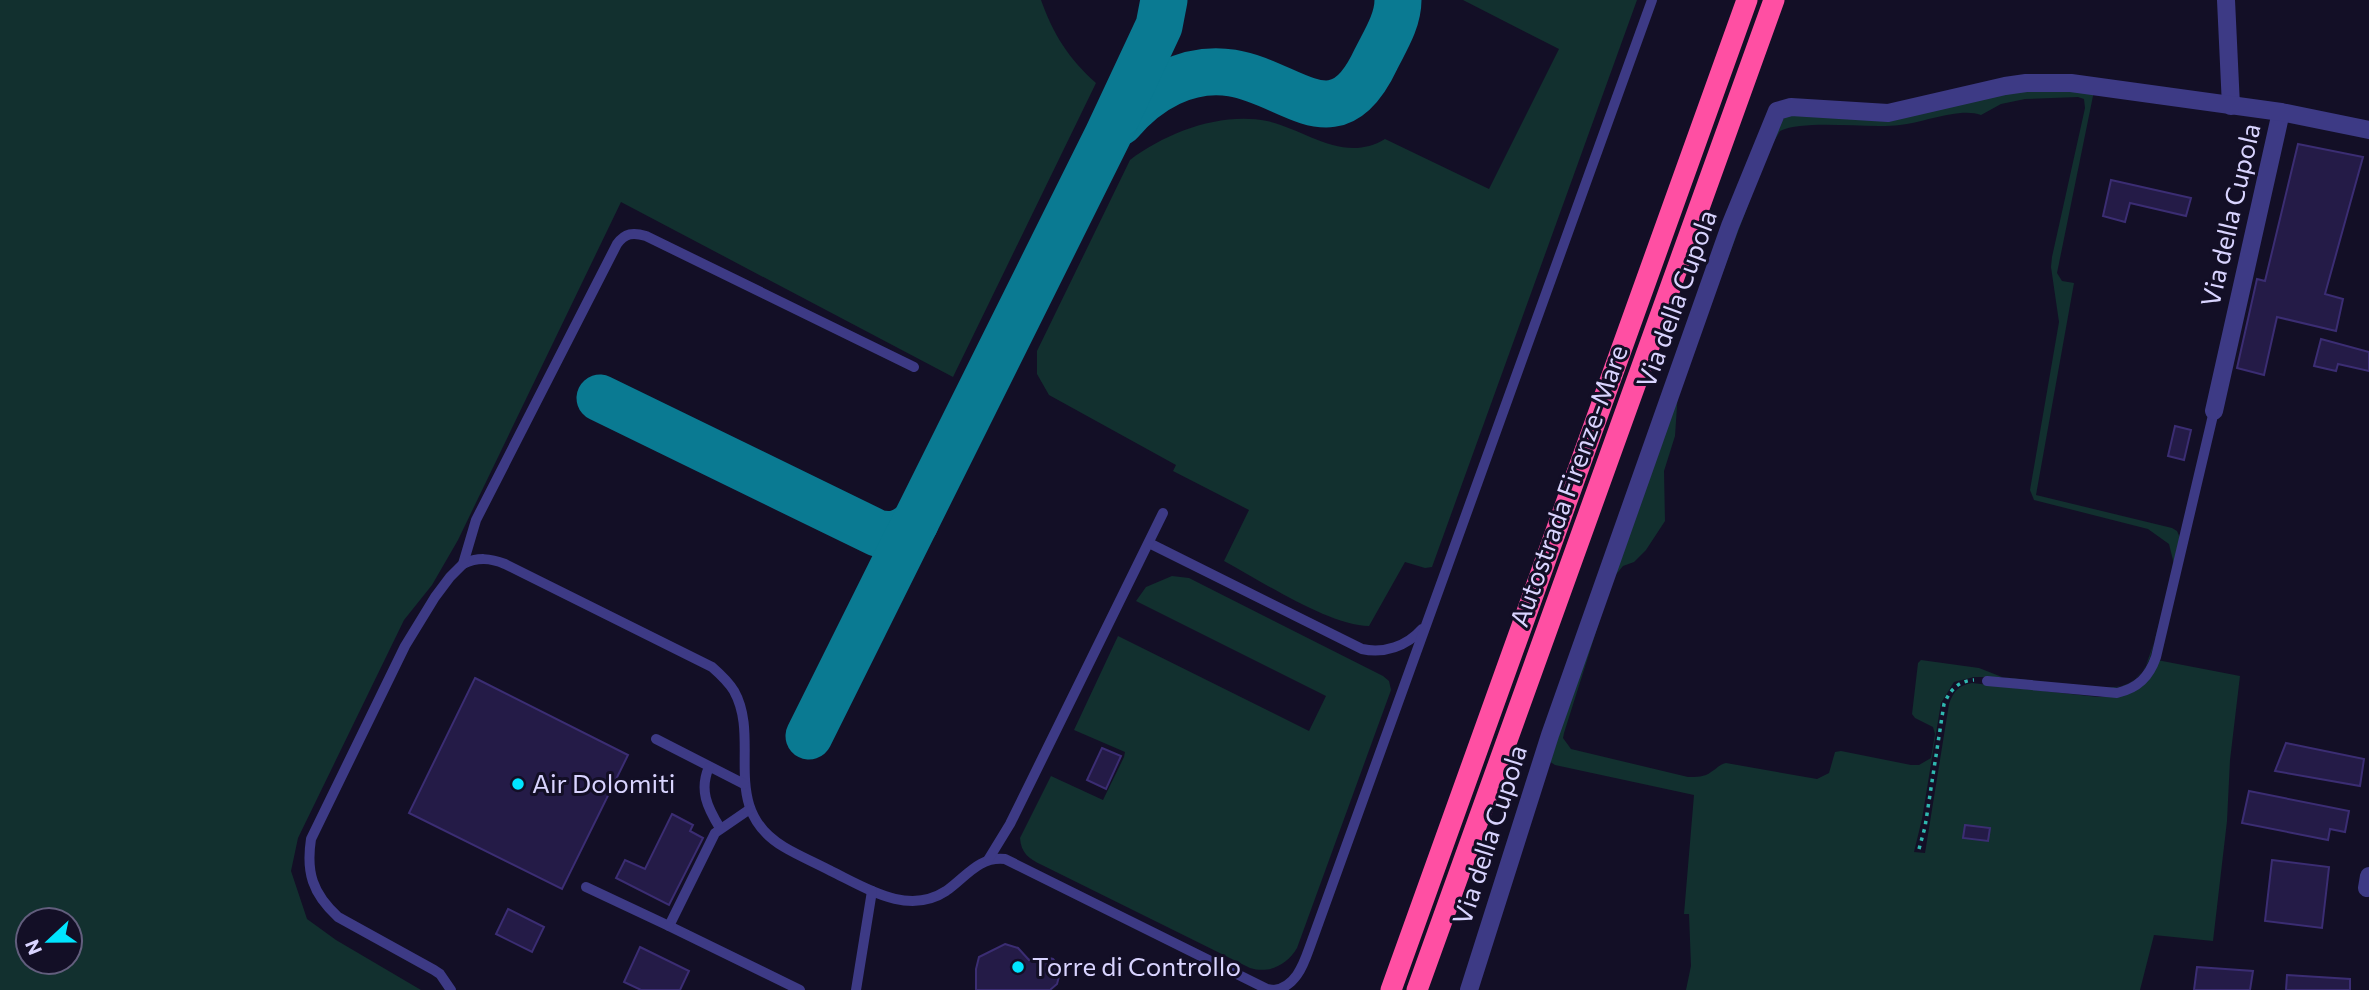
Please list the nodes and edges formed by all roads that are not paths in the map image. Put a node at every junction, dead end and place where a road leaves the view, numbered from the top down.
1 (1652, 0) edge
2 (1746, 0) edge
3 (1774, 0) edge
4 (2226, 0) edge
5 (2231, 106) junction
6 (2281, 112) junction
7 (2369, 130) edge
8 (914, 367) dead end
9 (2214, 411) joint
10 (1163, 513) dead end
11 (1149, 543) junction
12 (463, 564) junction
13 (1427, 623) junction
14 (1987, 681) road end
15 (656, 740) dead end
16 (709, 767) junction
17 (744, 784) junction
18 (750, 809) junction
19 (720, 828) junction
20 (989, 860) junction
21 (586, 887) dead end
22 (872, 891) junction
23 (670, 926) junction
24 (1288, 988) edge
25 (451, 990) edge
26 (800, 990) edge
27 (856, 990) edge
28 (1274, 990) edge
29 (1391, 990) edge
30 (1417, 990) edge
31 (1469, 990) edge

1 - 13 lane
2 - 29 highway, Autostrada Firenze-Mare
3 - 30 highway, Autostrada Firenze-Mare
4 - 5 street
5 - 6 street, Via della Cupola
5 - 31 street, Via della Cupola
6 - 7 street, Via della Cupola
6 - 9 street, Via della Cupola
8 - 12 lane
9 - 14 lane
10 - 11 lane
11 - 13 lane
11 - 20 lane
12 - 17 lane
12 - 25 lane
13 - 24 lane
15 - 16 lane
16 - 17 lane
16 - 19 lane
17 - 18 lane
18 - 19 lane
18 - 22 lane
19 - 23 lane
20 - 22 lane
20 - 28 lane
21 - 23 lane
22 - 27 lane
23 - 26 lane
24 - 28 lane

